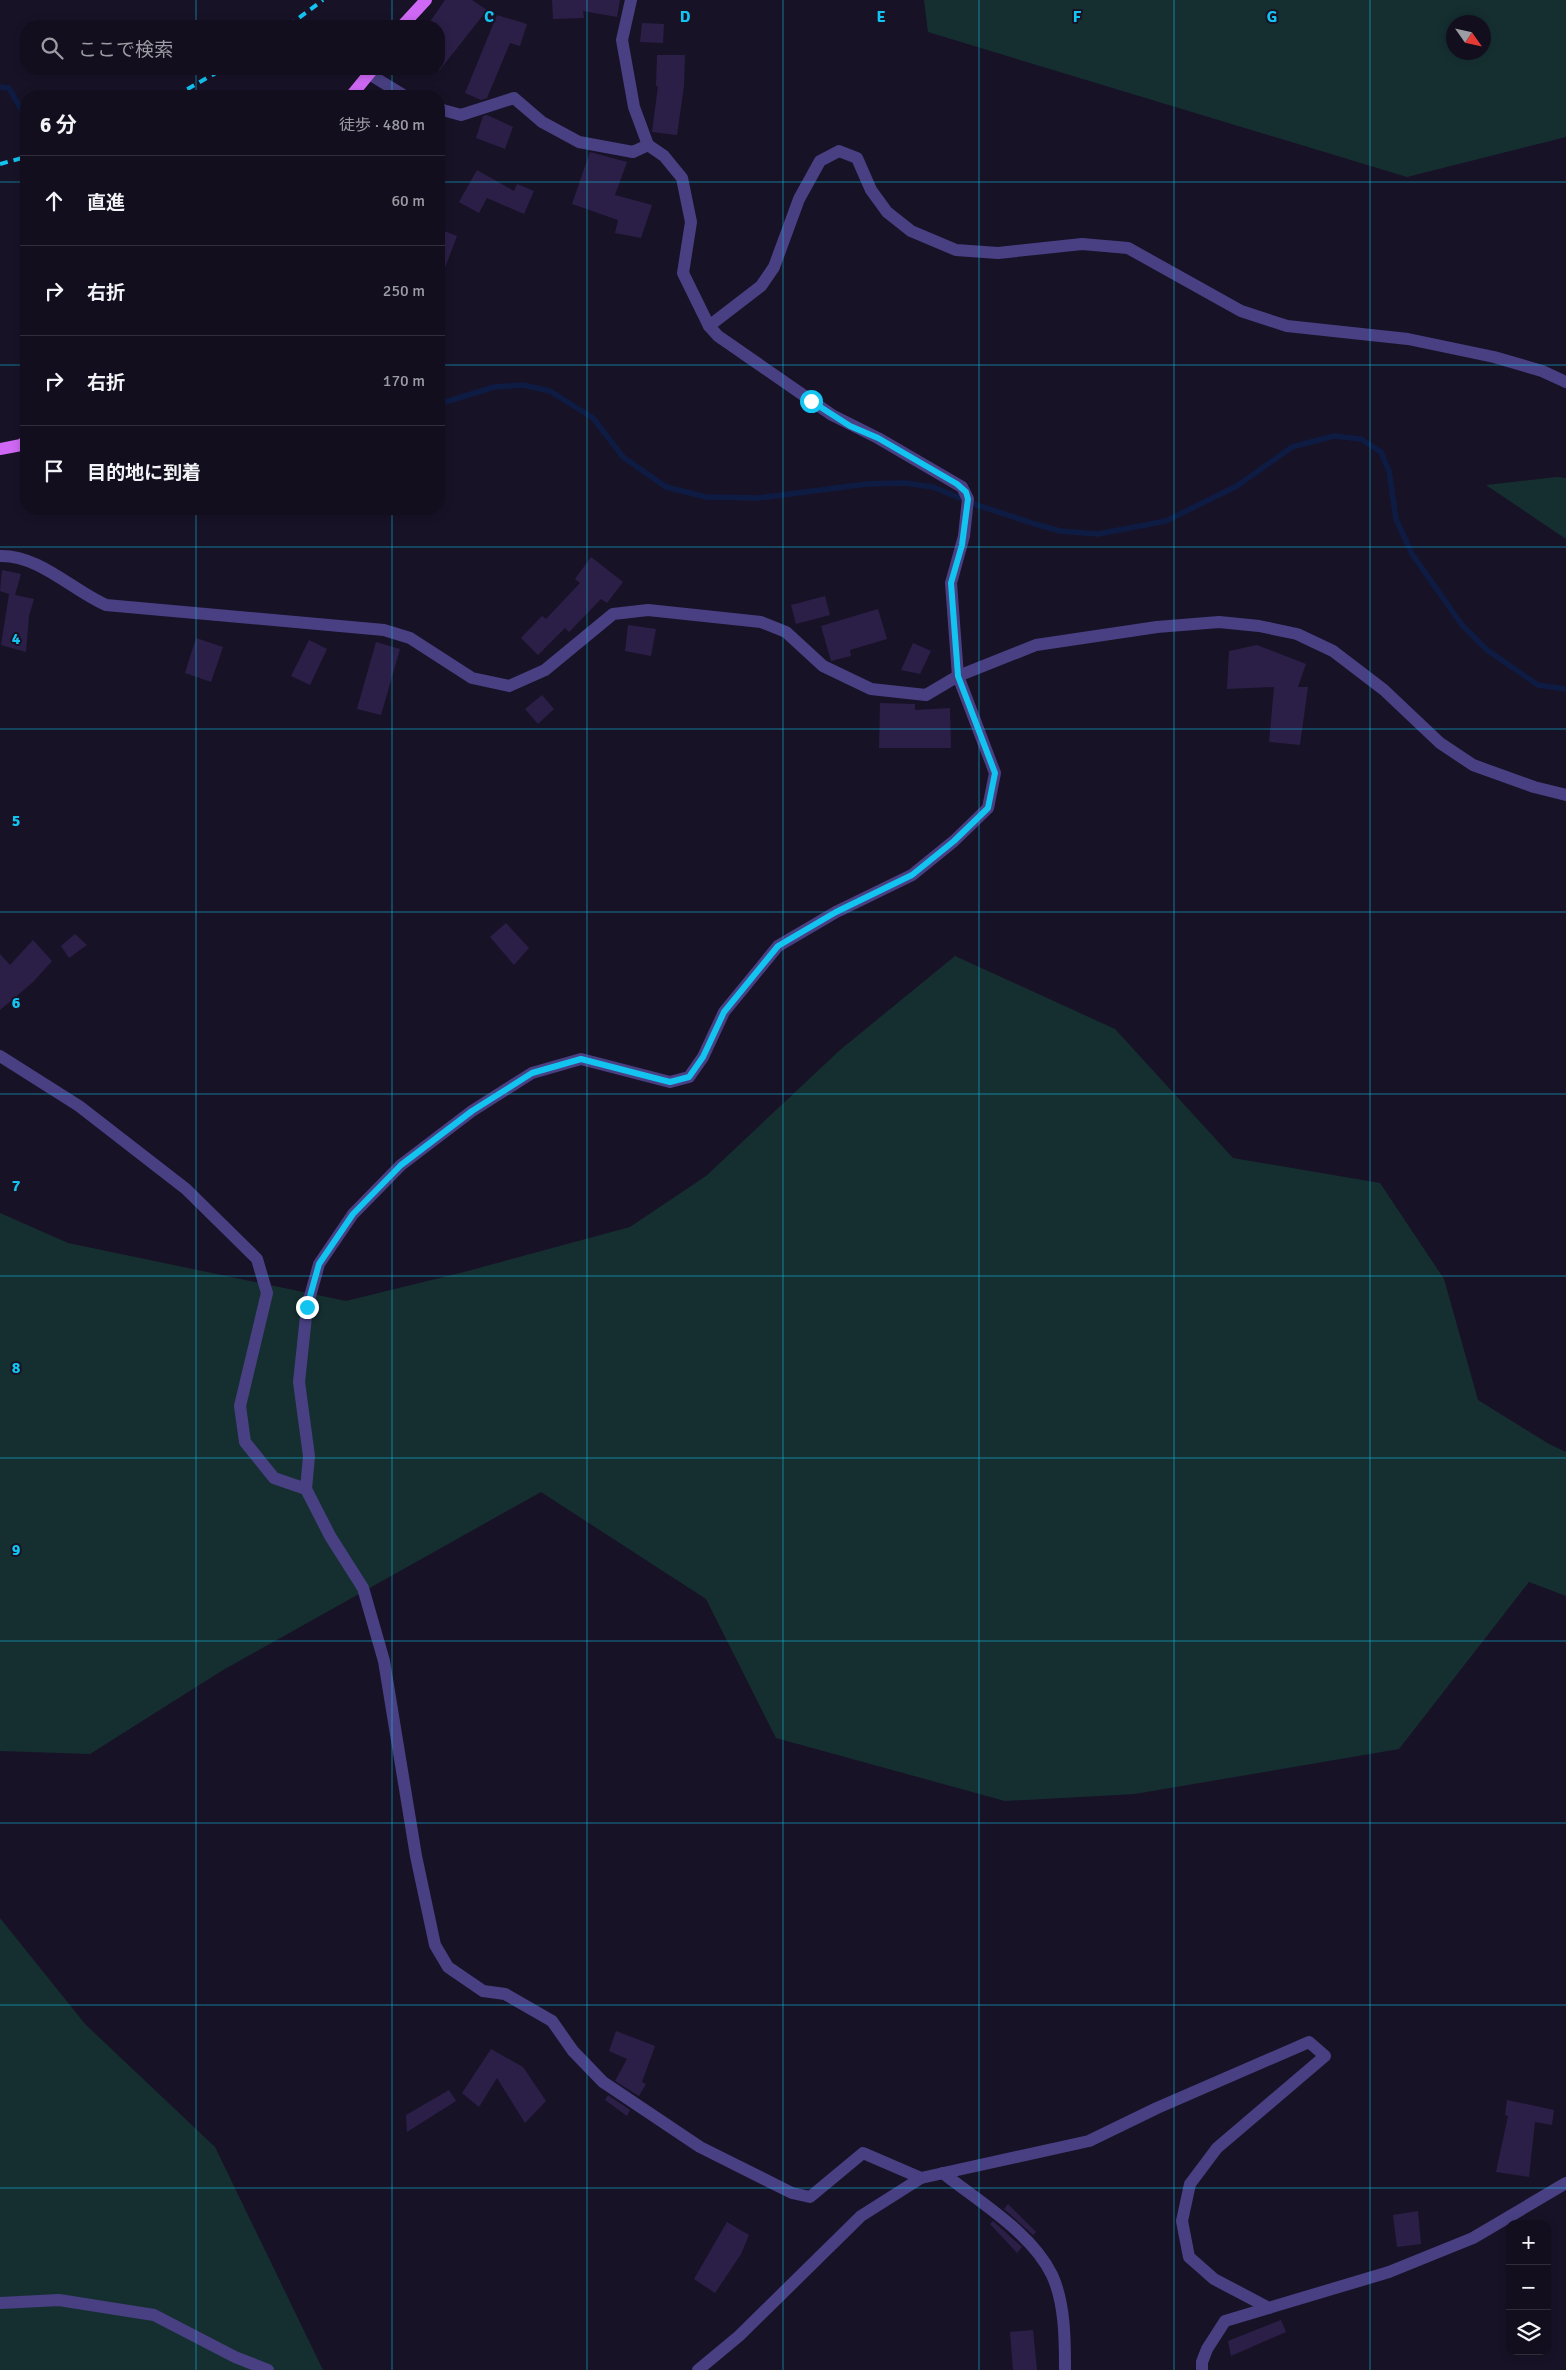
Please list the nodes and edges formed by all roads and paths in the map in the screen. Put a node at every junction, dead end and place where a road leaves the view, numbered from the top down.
1 (426, 0) edge
2 (631, 0) edge
3 (408, 20) edge
4 (368, 75) edge
5 (376, 75) edge
6 (356, 90) edge
7 (397, 90) edge
8 (445, 111) edge
9 (648, 145) junction
10 (709, 326) junction
11 (1566, 382) edge
12 (20, 445) edge
13 (0, 449) edge
14 (0, 556) edge
15 (958, 676) junction
16 (1566, 795) edge
17 (0, 1056) edge
18 (306, 1489) junction
19 (943, 2173) junction
20 (921, 2178) junction
21 (1566, 2183) edge
22 (0, 2303) edge
23 (1269, 2308) junction
24 (268, 2370) edge
25 (698, 2370) edge
26 (1065, 2370) edge
27 (1202, 2370) edge

1 - 3 main road
2 - 9 street
4 - 6 main road
5 - 7 street
8 - 9 street
9 - 10 street
10 - 11 street
10 - 15 street
12 - 13 main road
14 - 15 street
15 - 16 street
15 - 18 street
17 - 18 street
18 - 20 street
19 - 20 street
19 - 23 street
19 - 26 street
20 - 25 street
21 - 23 street
22 - 24 street
23 - 27 street

